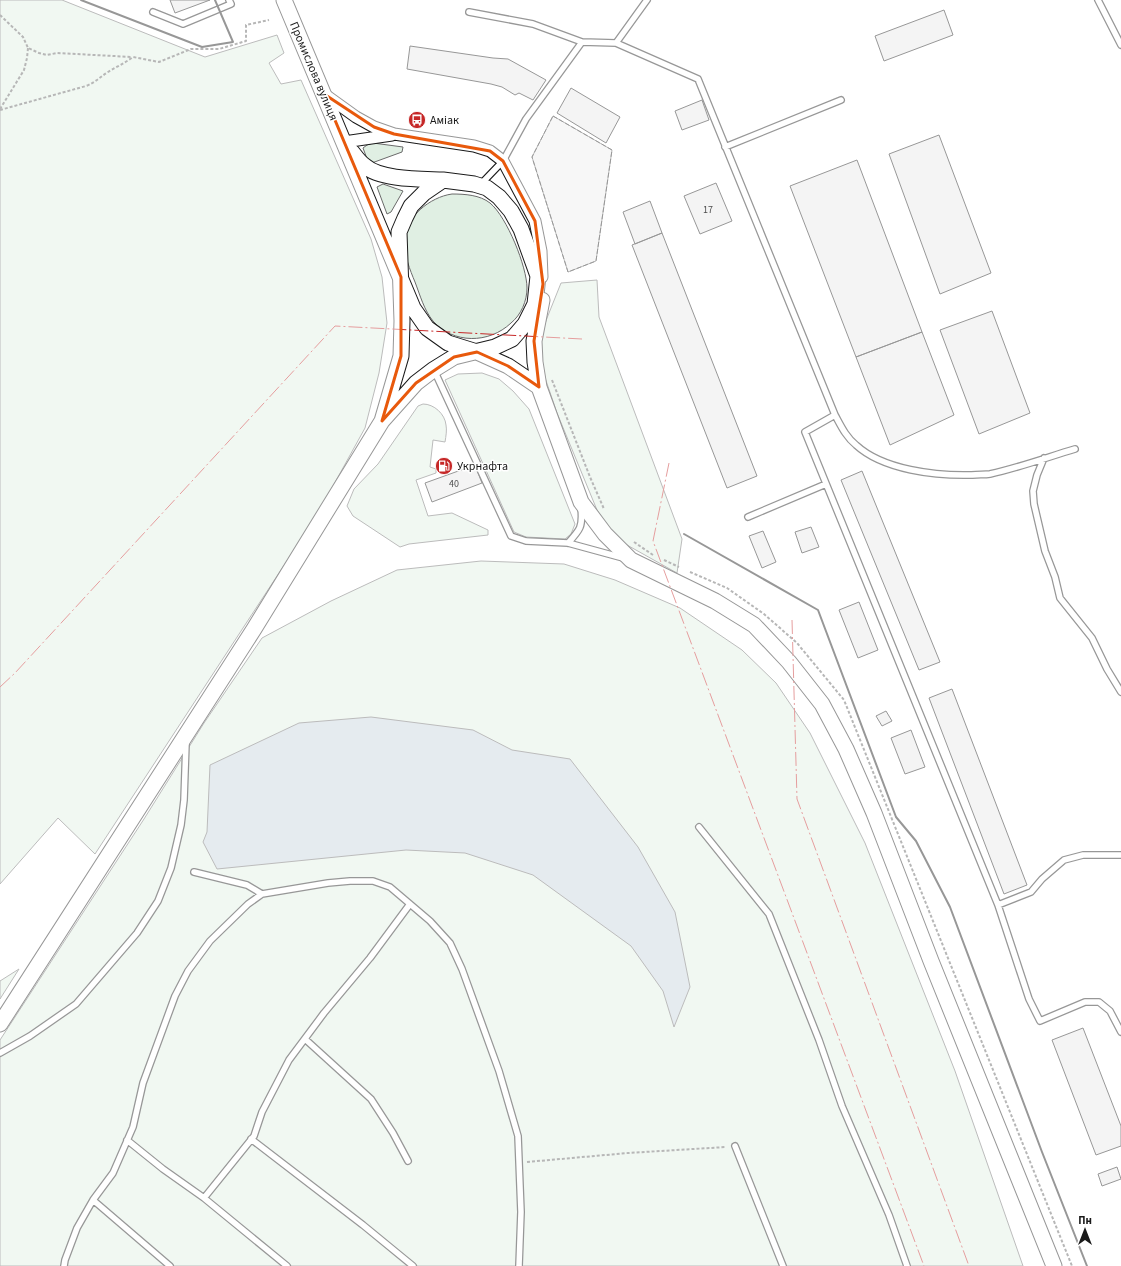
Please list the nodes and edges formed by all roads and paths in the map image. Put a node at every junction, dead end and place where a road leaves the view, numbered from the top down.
1 (229, 0) edge
2 (284, 0) edge
3 (647, 0) edge
4 (1098, 0) edge
5 (153, 12) dead end
6 (469, 12) dead end
7 (0, 15) edge
8 (269, 20) dead end
9 (582, 42) junction
10 (616, 43) junction
11 (1121, 45) edge
12 (28, 48) junction
13 (133, 57) junction
14 (324, 94) junction
15 (841, 100) dead end
16 (0, 109) edge
17 (394, 134) junction
18 (344, 142) junction
19 (725, 147) junction
20 (503, 161) junction
21 (443, 180) junction
22 (480, 186) junction
23 (401, 277) junction
24 (541, 280) junction
25 (477, 352) junction
26 (433, 370) junction
27 (552, 379) dead end
28 (539, 386) junction
29 (835, 415) junction
30 (382, 420) junction
31 (1075, 449) dead end
32 (1044, 458) junction
33 (826, 484) junction
34 (581, 502) junction
35 (607, 513) dead end
36 (748, 517) dead end
37 (629, 539) dead end
38 (568, 543) junction
39 (631, 560) junction
40 (1121, 692) edge
41 (186, 734) junction
42 (699, 828) dead end
43 (1121, 855) edge
44 (194, 872) dead end
45 (262, 894) junction
46 (410, 904) junction
47 (998, 905) junction
48 (0, 1024) edge
49 (1121, 1032) edge
50 (305, 1039) junction
51 (0, 1053) edge
52 (251, 1139) junction
53 (127, 1140) junction
54 (735, 1146) joint
55 (408, 1161) dead end
56 (520, 1163) junction
57 (204, 1198) junction
58 (92, 1200) junction
59 (64, 1266) edge
60 (170, 1266) edge
61 (287, 1266) edge
62 (413, 1266) edge
63 (519, 1266) edge
64 (783, 1266) edge
65 (907, 1266) edge
66 (1054, 1266) edge
67 (1072, 1266) edge

1 - 5 lane
2 - 14 main road, Промислова вулиця
3 - 10 lane
4 - 11 lane
6 - 9 lane
7 - 12 path
8 - 13 path
9 - 10 lane
9 - 20 lane
10 - 19 lane
12 - 13 path
12 - 16 path
13 - 16 path
14 - 17 street
14 - 18 main road, Промислова вулиця
15 - 19 lane
17 - 18 street
17 - 20 street
18 - 21 main road
18 - 23 main road, Промислова вулиця
19 - 29 lane
20 - 22 lane
20 - 24 street
21 - 22 main road
21 - 23 main road
22 - 24 main road
23 - 25 main road, Промислова вулиця
23 - 30 main road
24 - 25 main road
24 - 28 main road
25 - 26 main road
25 - 28 main road, Промислова вулиця
26 - 30 main road
26 - 38 lane
27 - 35 path
28 - 34 main road
29 - 32 lane
29 - 33 lane
30 - 41 main road
31 - 32 lane
32 - 40 lane
33 - 36 lane
33 - 47 lane
34 - 38 lane
34 - 39 main road
37 - 67 path
38 - 39 lane
39 - 66 main road
41 - 48 main road
41 - 51 lane
42 - 65 lane
43 - 47 lane
44 - 45 lane
45 - 46 lane
45 - 53 lane
46 - 50 lane
46 - 56 lane
47 - 49 lane
50 - 52 lane
50 - 55 lane
52 - 57 lane
52 - 62 lane
53 - 57 lane
53 - 58 lane
54 - 56 path
54 - 64 lane
56 - 63 lane
57 - 61 lane
58 - 59 lane
58 - 60 lane

